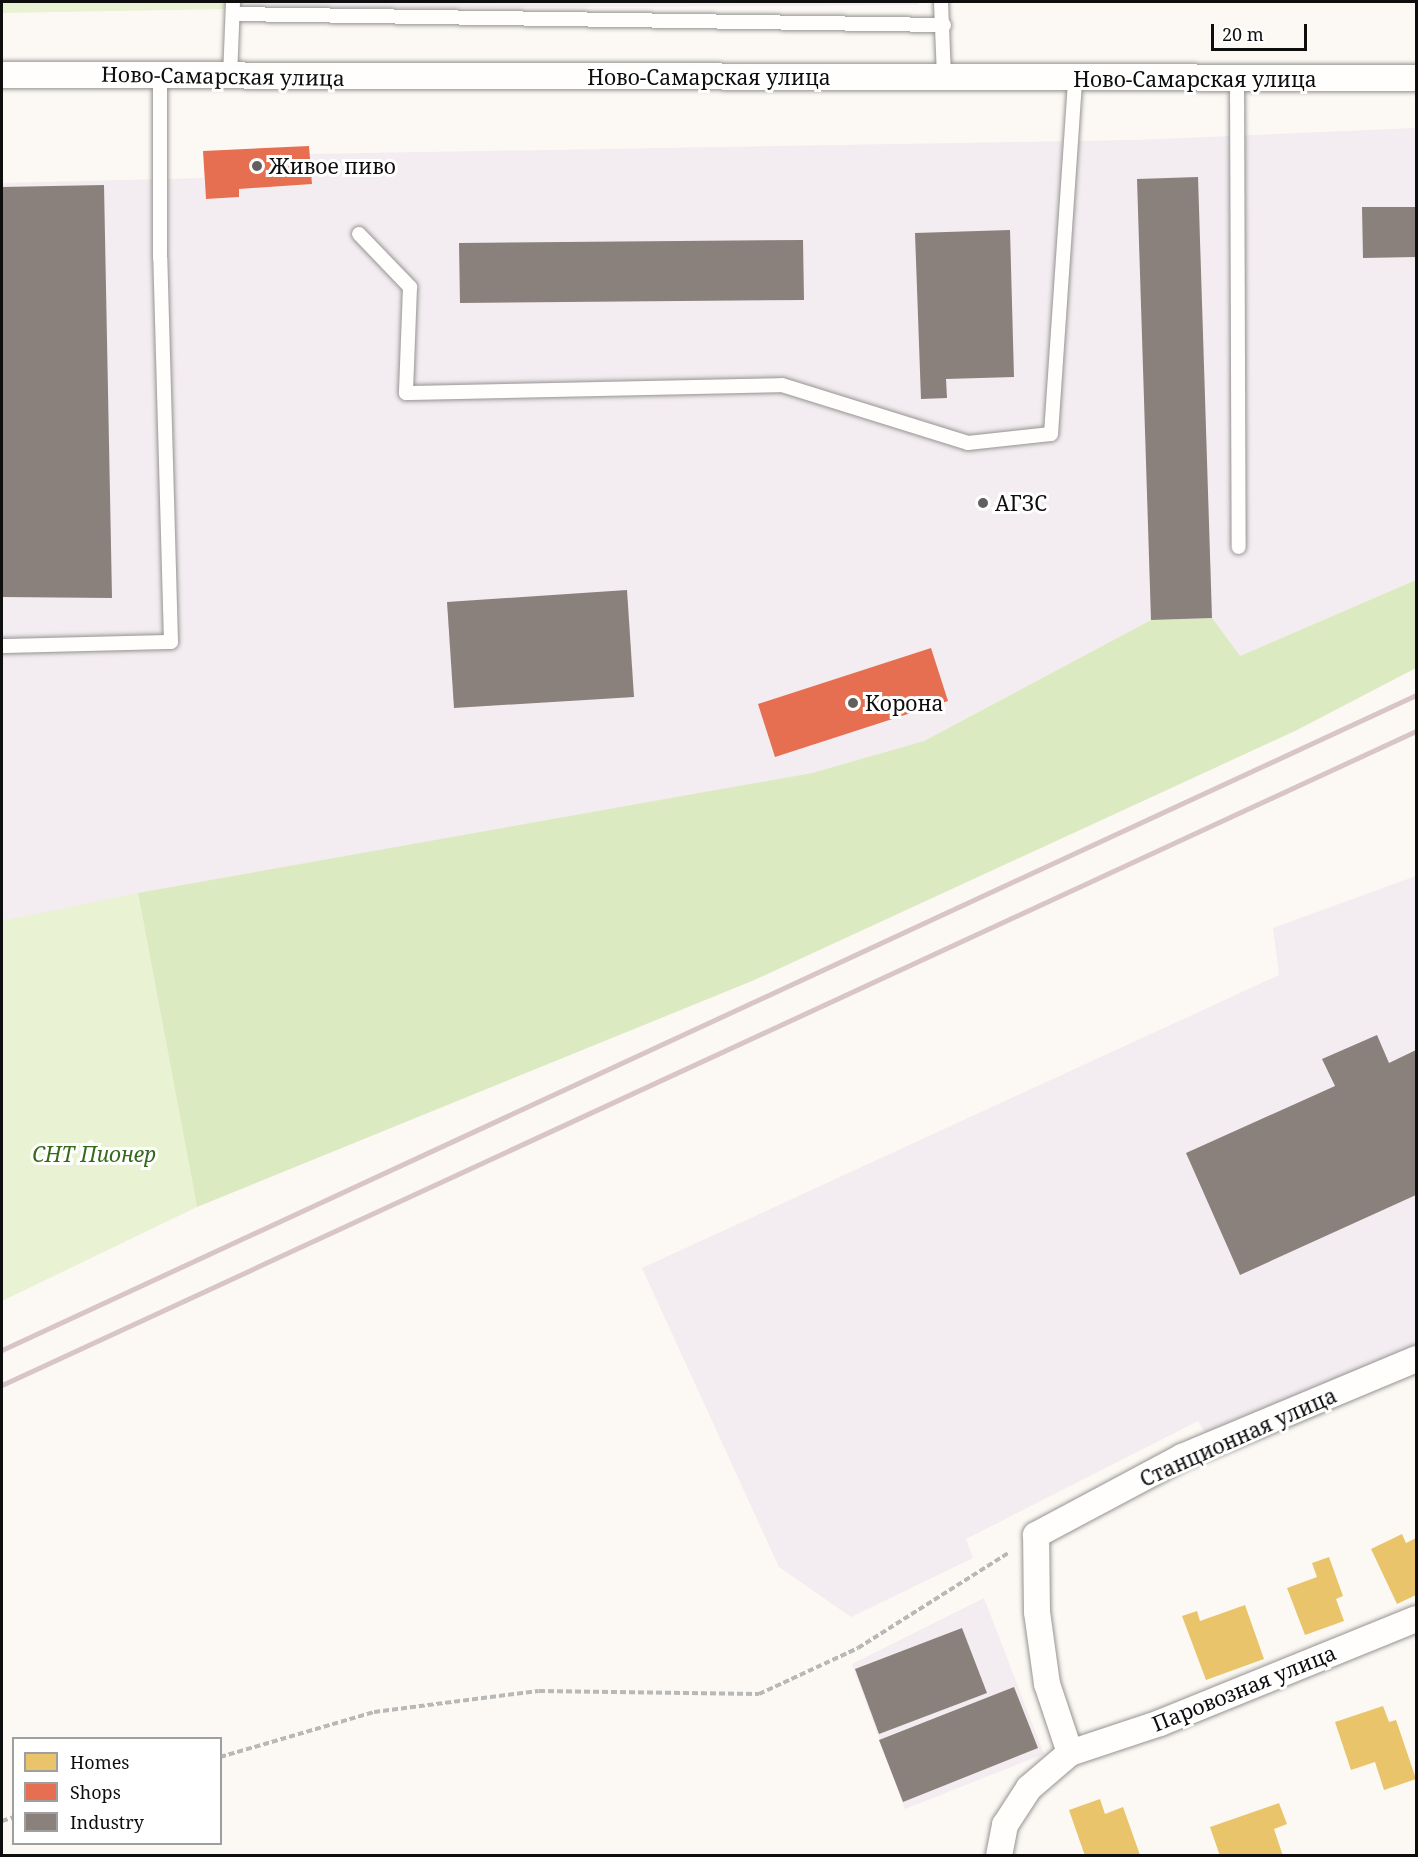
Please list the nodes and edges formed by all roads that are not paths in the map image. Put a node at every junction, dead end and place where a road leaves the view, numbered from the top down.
1 (941, 2) edge
2 (233, 8) edge
3 (944, 25) junction
4 (160, 74) junction
5 (2, 75) edge
6 (944, 76) junction
7 (230, 77) junction
8 (1237, 77) junction
9 (1075, 78) junction
10 (1416, 78) edge
11 (358, 234) dead end
12 (1239, 548) dead end
13 (2, 646) edge
14 (1416, 1359) edge
15 (1416, 1619) edge
16 (1070, 1753) junction
17 (999, 1856) edge

1 - 3 lane
2 - 3 lane
2 - 7 lane
3 - 6 lane
4 - 5 street, Ново-Самарская улица
4 - 7 street, Ново-Самарская улица
4 - 13 lane
6 - 7 street, Ново-Самарская улица
6 - 9 street, Ново-Самарская улица
8 - 9 street, Ново-Самарская улица
8 - 10 street, Ново-Самарская улица
8 - 12 lane
9 - 11 lane
14 - 16 street, Станционная улица
15 - 16 street, Паровозная улица
16 - 17 street

